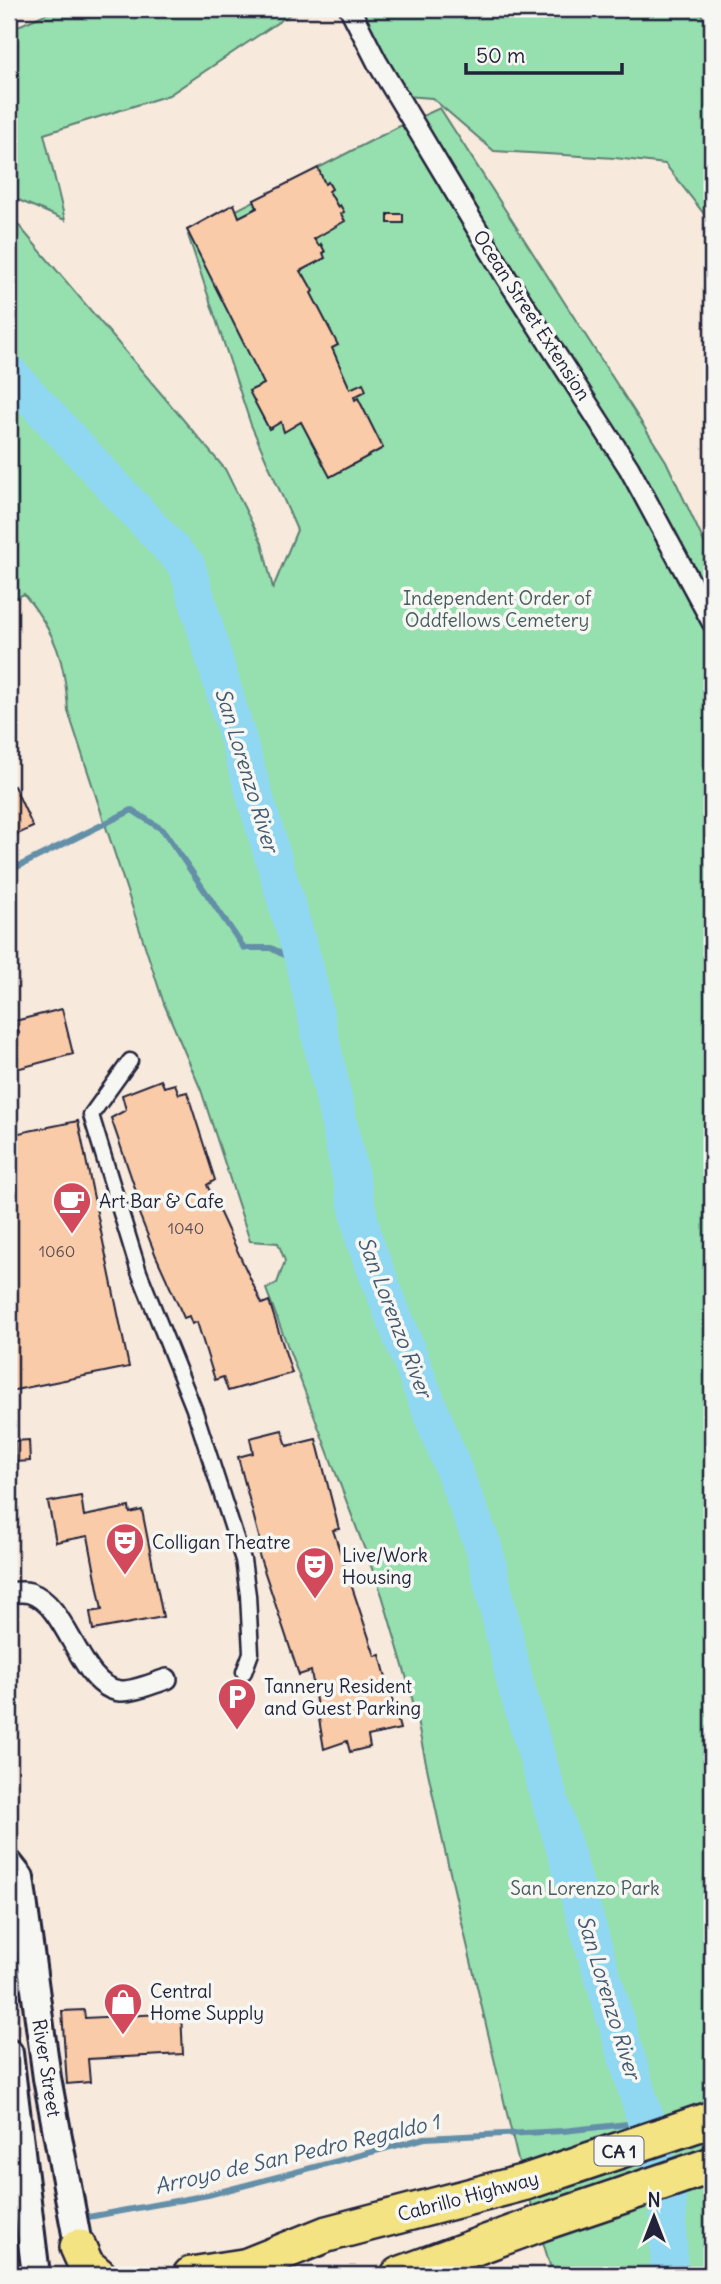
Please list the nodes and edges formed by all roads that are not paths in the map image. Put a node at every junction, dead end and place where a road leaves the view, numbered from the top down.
1 (350, 9) edge
2 (712, 622) edge
3 (130, 1061) dead end
4 (9, 1593) edge
5 (244, 1672) dead end
6 (167, 1679) dead end
7 (9, 1864) edge
8 (9, 2053) edge
9 (712, 2119) edge
10 (712, 2165) edge
11 (80, 2261) edge
12 (234, 2271) edge
13 (36, 2275) edge
14 (98, 2275) edge
15 (191, 2275) edge
16 (399, 2275) edge

1 - 2 street, Ocean Street Extension
3 - 5 street
4 - 6 street
7 - 11 main road, River Street
8 - 13 main road, River Street
9 - 12 highway, Cabrillo Highway / CA 1
10 - 16 highway, CA 1
11 - 14 highway
12 - 15 highway, Cabrillo Highway

